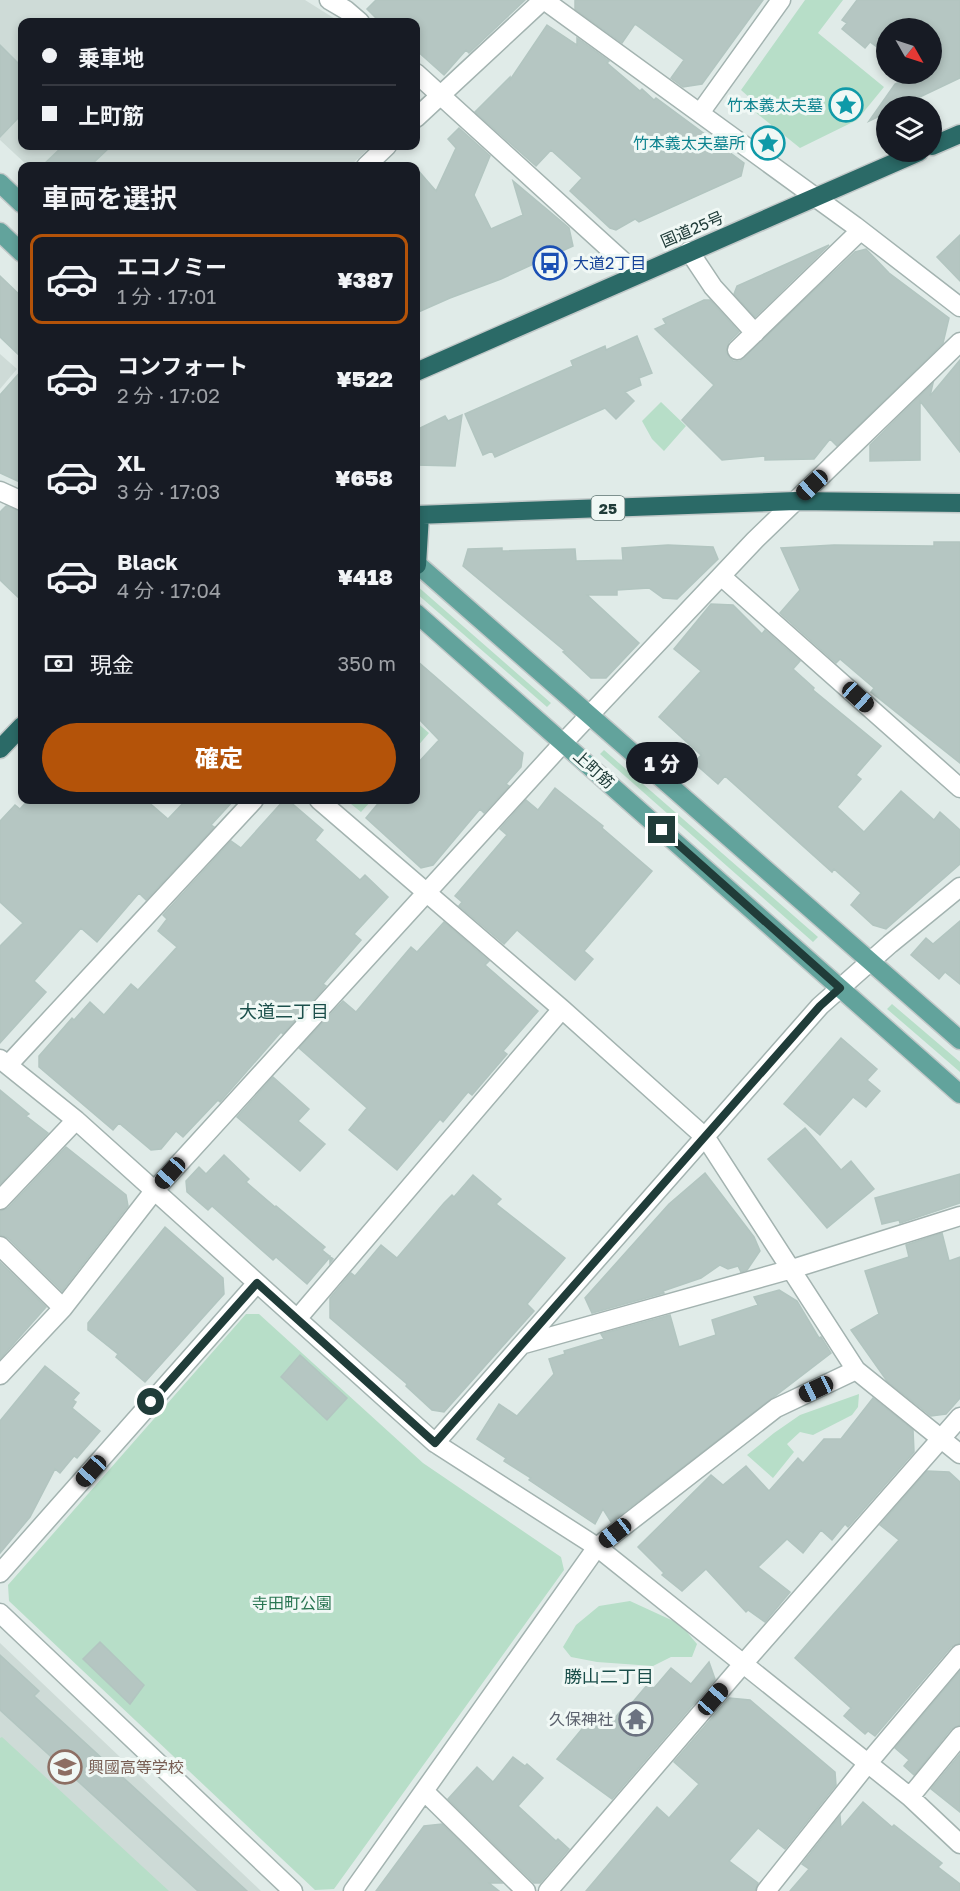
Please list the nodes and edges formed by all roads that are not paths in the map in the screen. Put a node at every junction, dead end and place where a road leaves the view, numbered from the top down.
1 (329, 0) edge
2 (543, 0) edge
3 (781, 0) edge
4 (355, 18) edge
5 (420, 77) edge
6 (439, 94) junction
7 (700, 113) junction
8 (420, 114) edge
9 (960, 134) edge
10 (942, 142) edge
11 (383, 150) edge
12 (370, 162) edge
13 (896, 162) edge
14 (0, 183) edge
15 (815, 197) junction
16 (18, 200) edge
17 (860, 231) junction
18 (0, 232) edge
19 (18, 249) edge
20 (689, 251) junction
21 (637, 274) junction
22 (960, 307) edge
23 (755, 333) junction
24 (960, 342) edge
25 (737, 350) dead end
26 (420, 370) edge
27 (0, 491) edge
28 (18, 499) edge
29 (796, 501) junction
30 (960, 503) edge
31 (420, 515) edge
32 (420, 568) edge
33 (721, 576) junction
34 (420, 616) edge
35 (589, 716) junction
36 (18, 730) edge
37 (564, 742) junction
38 (0, 749) edge
39 (960, 788) edge
40 (250, 804) edge
41 (324, 804) edge
42 (960, 887) edge
43 (427, 892) junction
44 (870, 962) junction
45 (840, 988) junction
46 (562, 1009) junction
47 (960, 1040) edge
48 (4, 1062) edge
49 (960, 1094) edge
50 (76, 1120) junction
51 (706, 1138) junction
52 (154, 1191) junction
53 (0, 1200) edge
54 (960, 1216) edge
55 (0, 1246) edge
56 (792, 1269) junction
57 (257, 1283) junction
58 (63, 1308) junction
59 (297, 1319) junction
60 (524, 1344) junction
61 (856, 1370) junction
62 (0, 1375) edge
63 (960, 1417) edge
64 (942, 1439) junction
65 (435, 1443) junction
66 (960, 1454) edge
67 (597, 1547) junction
68 (0, 1573) edge
69 (0, 1613) edge
70 (743, 1664) junction
71 (957, 1665) edge
72 (960, 1736) edge
73 (868, 1763) junction
74 (424, 1791) junction
75 (910, 1797) junction
76 (960, 1844) edge
77 (522, 1890) edge
78 (293, 1891) edge
79 (353, 1891) edge
80 (548, 1891) edge
81 (766, 1891) edge

1 - 4 street
2 - 6 street
2 - 7 street
3 - 7 street
5 - 6 street
6 - 8 street
6 - 21 street
7 - 15 street
9 - 10 highway
11 - 12 street
13 - 15 highway, 国道25号
14 - 16 main road
15 - 17 street
15 - 20 highway, 国道25号
17 - 22 street
17 - 23 street
18 - 19 main road
20 - 21 highway, 国道25号
20 - 23 street
21 - 26 highway, 国道25号
23 - 25 street
24 - 29 street
27 - 28 street
29 - 30 highway, 25
29 - 31 highway, 25
29 - 33 street
32 - 35 main road
33 - 35 street
33 - 39 street
34 - 37 main road, 上町筋
35 - 37 street
35 - 44 main road
36 - 38 highway
37 - 43 street
37 - 45 main road, 上町筋
40 - 48 street
41 - 43 street
42 - 44 street
43 - 46 street
43 - 52 street
44 - 45 street
44 - 47 main road
45 - 49 main road, 上町筋
45 - 51 street
46 - 51 street
46 - 59 street
48 - 50 street
50 - 52 street
50 - 53 street
51 - 56 street
51 - 60 street
52 - 57 street
52 - 58 street
54 - 56 street
55 - 58 street
56 - 60 street
56 - 61 street
57 - 59 street
57 - 68 street
58 - 62 street
59 - 65 street
60 - 65 street
61 - 64 street
61 - 67 street
63 - 64 street
64 - 66 street
64 - 70 street
65 - 67 street
67 - 70 street
67 - 74 street
69 - 78 street
70 - 73 street
70 - 80 street
71 - 73 street
72 - 75 street
73 - 75 street
73 - 81 street
74 - 77 street
74 - 79 street
75 - 76 street

